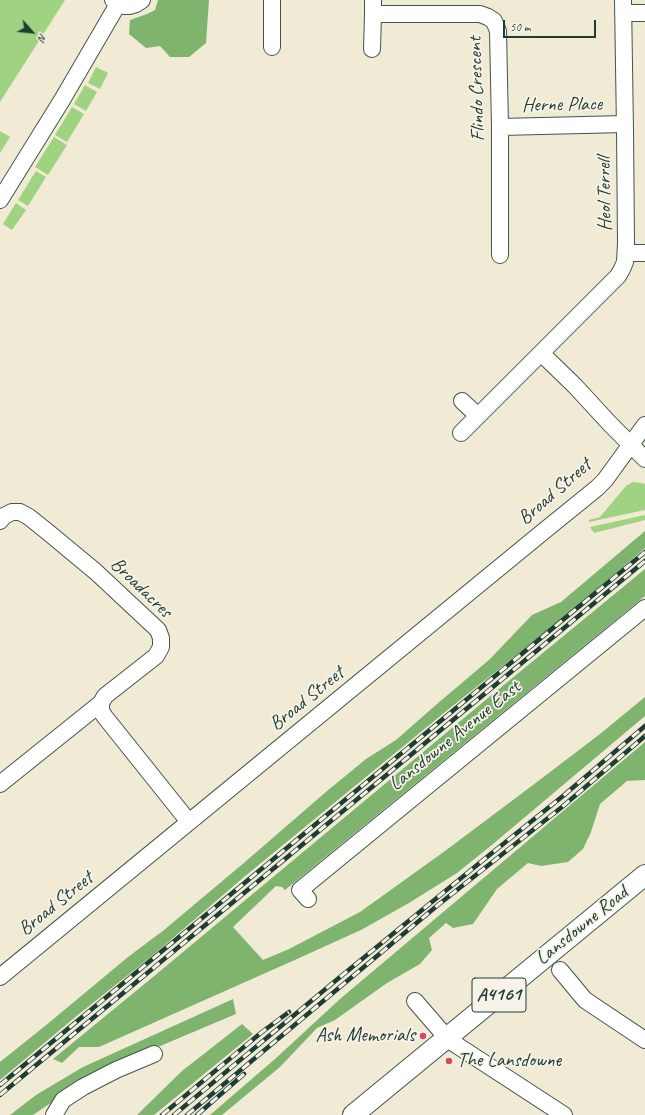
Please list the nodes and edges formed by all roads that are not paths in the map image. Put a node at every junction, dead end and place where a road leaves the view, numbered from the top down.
1 (142, 0) edge
2 (272, 0) edge
3 (116, 2) edge
4 (373, 7) edge
5 (623, 7) edge
6 (645, 13) edge
7 (272, 47) dead end
8 (372, 49) dead end
9 (625, 124) junction
10 (500, 127) junction
11 (0, 200) edge
12 (626, 253) junction
13 (645, 253) edge
14 (500, 255) dead end
15 (541, 353) junction
16 (462, 401) dead end
17 (478, 416) junction
18 (645, 425) edge
19 (461, 433) dead end
20 (631, 445) junction
21 (645, 460) edge
22 (6, 516) edge
23 (645, 608) edge
24 (101, 703) junction
25 (0, 784) edge
26 (189, 822) junction
27 (645, 875) edge
28 (308, 899) dead end
29 (560, 970) dead end
30 (0, 977) edge
31 (415, 1001) dead end
32 (447, 1038) junction
33 (645, 1040) edge
34 (154, 1054) dead end
35 (54, 1115) edge
36 (353, 1115) edge
37 (564, 1115) edge

1 - 3 street
2 - 7 street
3 - 11 street
4 - 8 street
4 - 10 street, Flindo Crescent
5 - 6 street
5 - 9 street, Heol Terrell
9 - 10 street, Herne Place
9 - 12 street, Heol Terrell
10 - 14 street, Flindo Crescent
12 - 13 street
12 - 15 street, Heol Terrell
15 - 17 street, Heol Terrell
15 - 20 street
16 - 17 street
17 - 19 street, Heol Terrell
18 - 20 street, Broad Street
20 - 21 street
20 - 26 street, Broad Street
22 - 24 street, Broadacres
23 - 28 street, Lansdowne Avenue East
24 - 25 street
24 - 26 street
26 - 30 street, Broad Street
27 - 32 main road, Lansdowne Road / A4161
29 - 33 street
31 - 32 street
32 - 36 main road, Lansdowne Road / A4161
32 - 37 street
34 - 35 street

